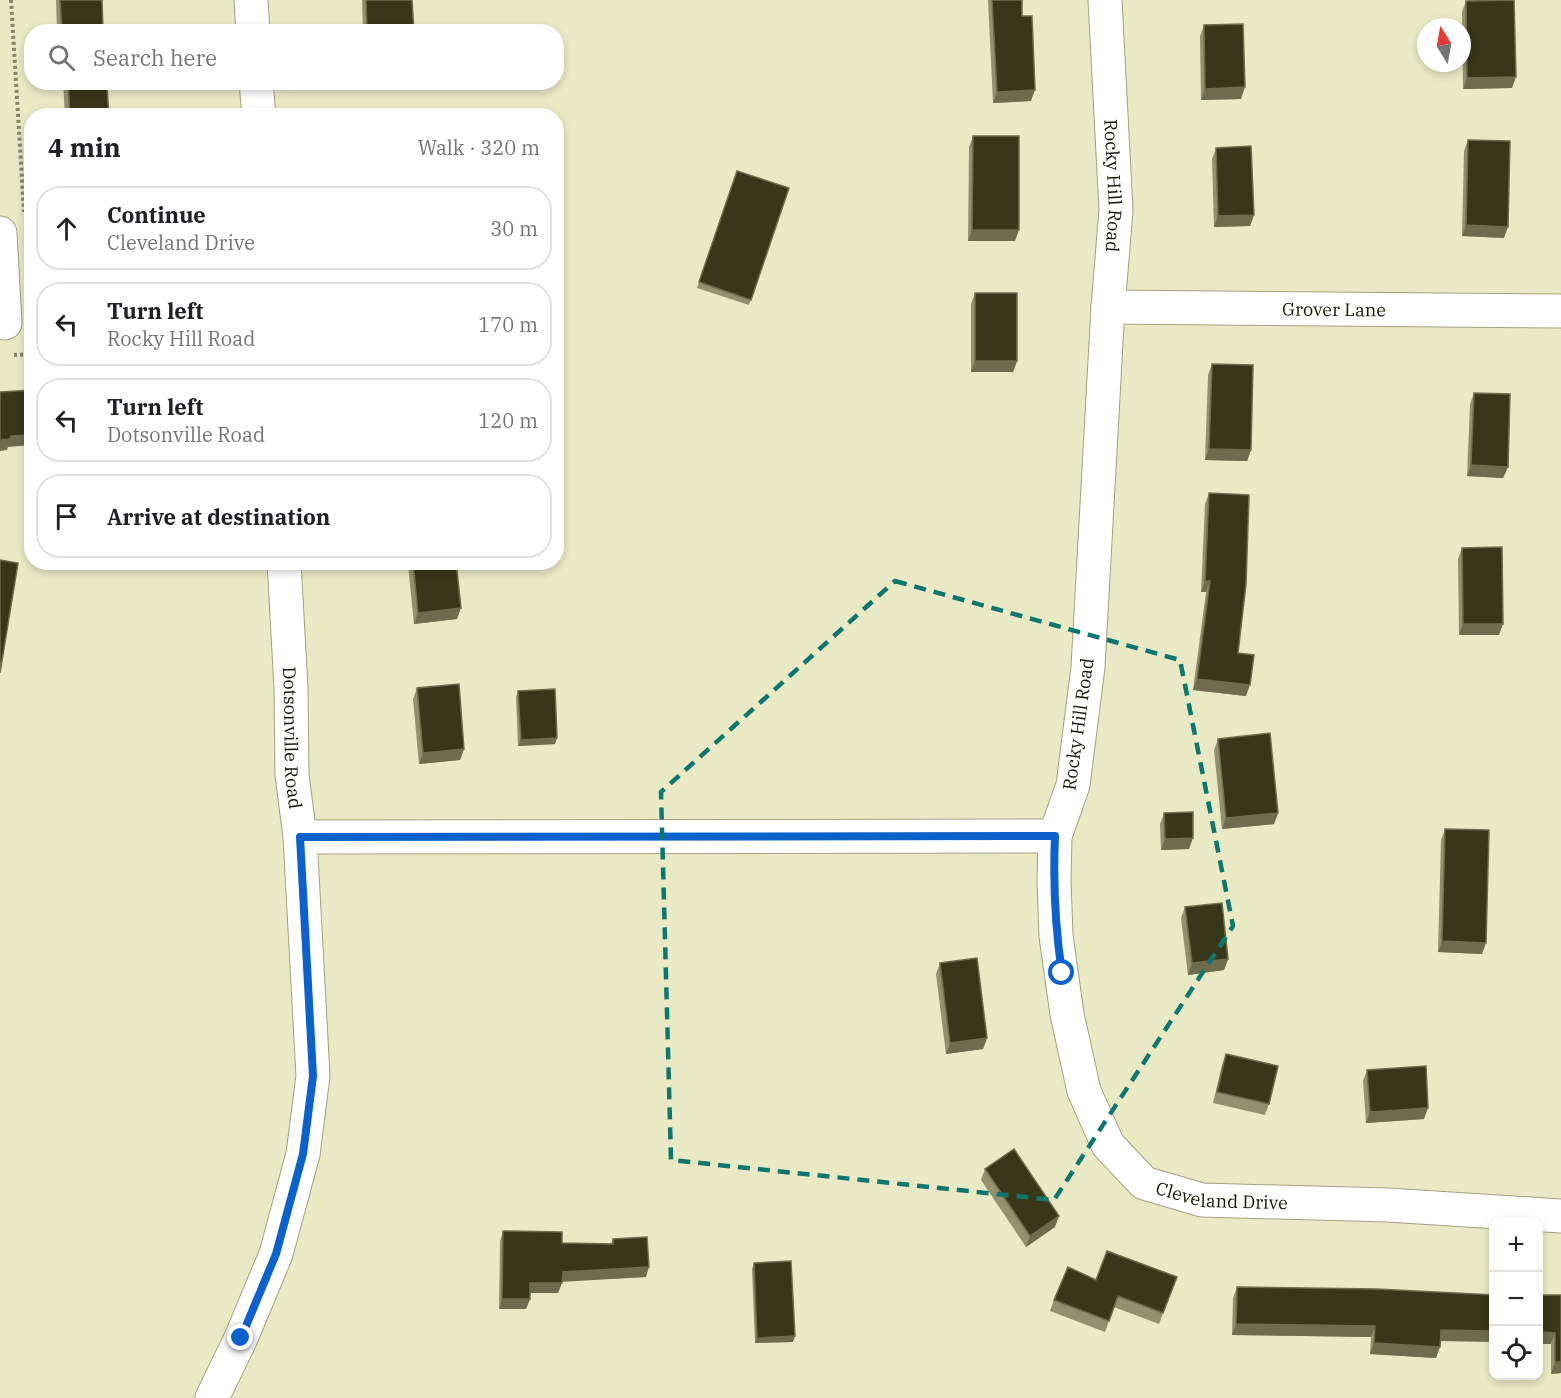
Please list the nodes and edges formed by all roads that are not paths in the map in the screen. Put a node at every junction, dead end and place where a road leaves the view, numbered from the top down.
1 (251, 0) edge
2 (1105, 0) edge
3 (252, 24) edge
4 (257, 90) edge
5 (258, 108) edge
6 (12, 228) edge
7 (1108, 307) junction
8 (1561, 311) edge
9 (12, 322) edge
10 (284, 570) edge
11 (1055, 836) junction
12 (300, 837) junction
13 (1561, 1216) edge
14 (212, 1398) edge

1 - 3 street
2 - 7 street, Rocky Hill Road
4 - 5 street
6 - 9 street
7 - 8 street, Grover Lane
7 - 11 street, Rocky Hill Road
10 - 12 street, Dotsonville Road
11 - 12 street
11 - 13 street, Cleveland Drive
12 - 14 street, Dotsonville Road

